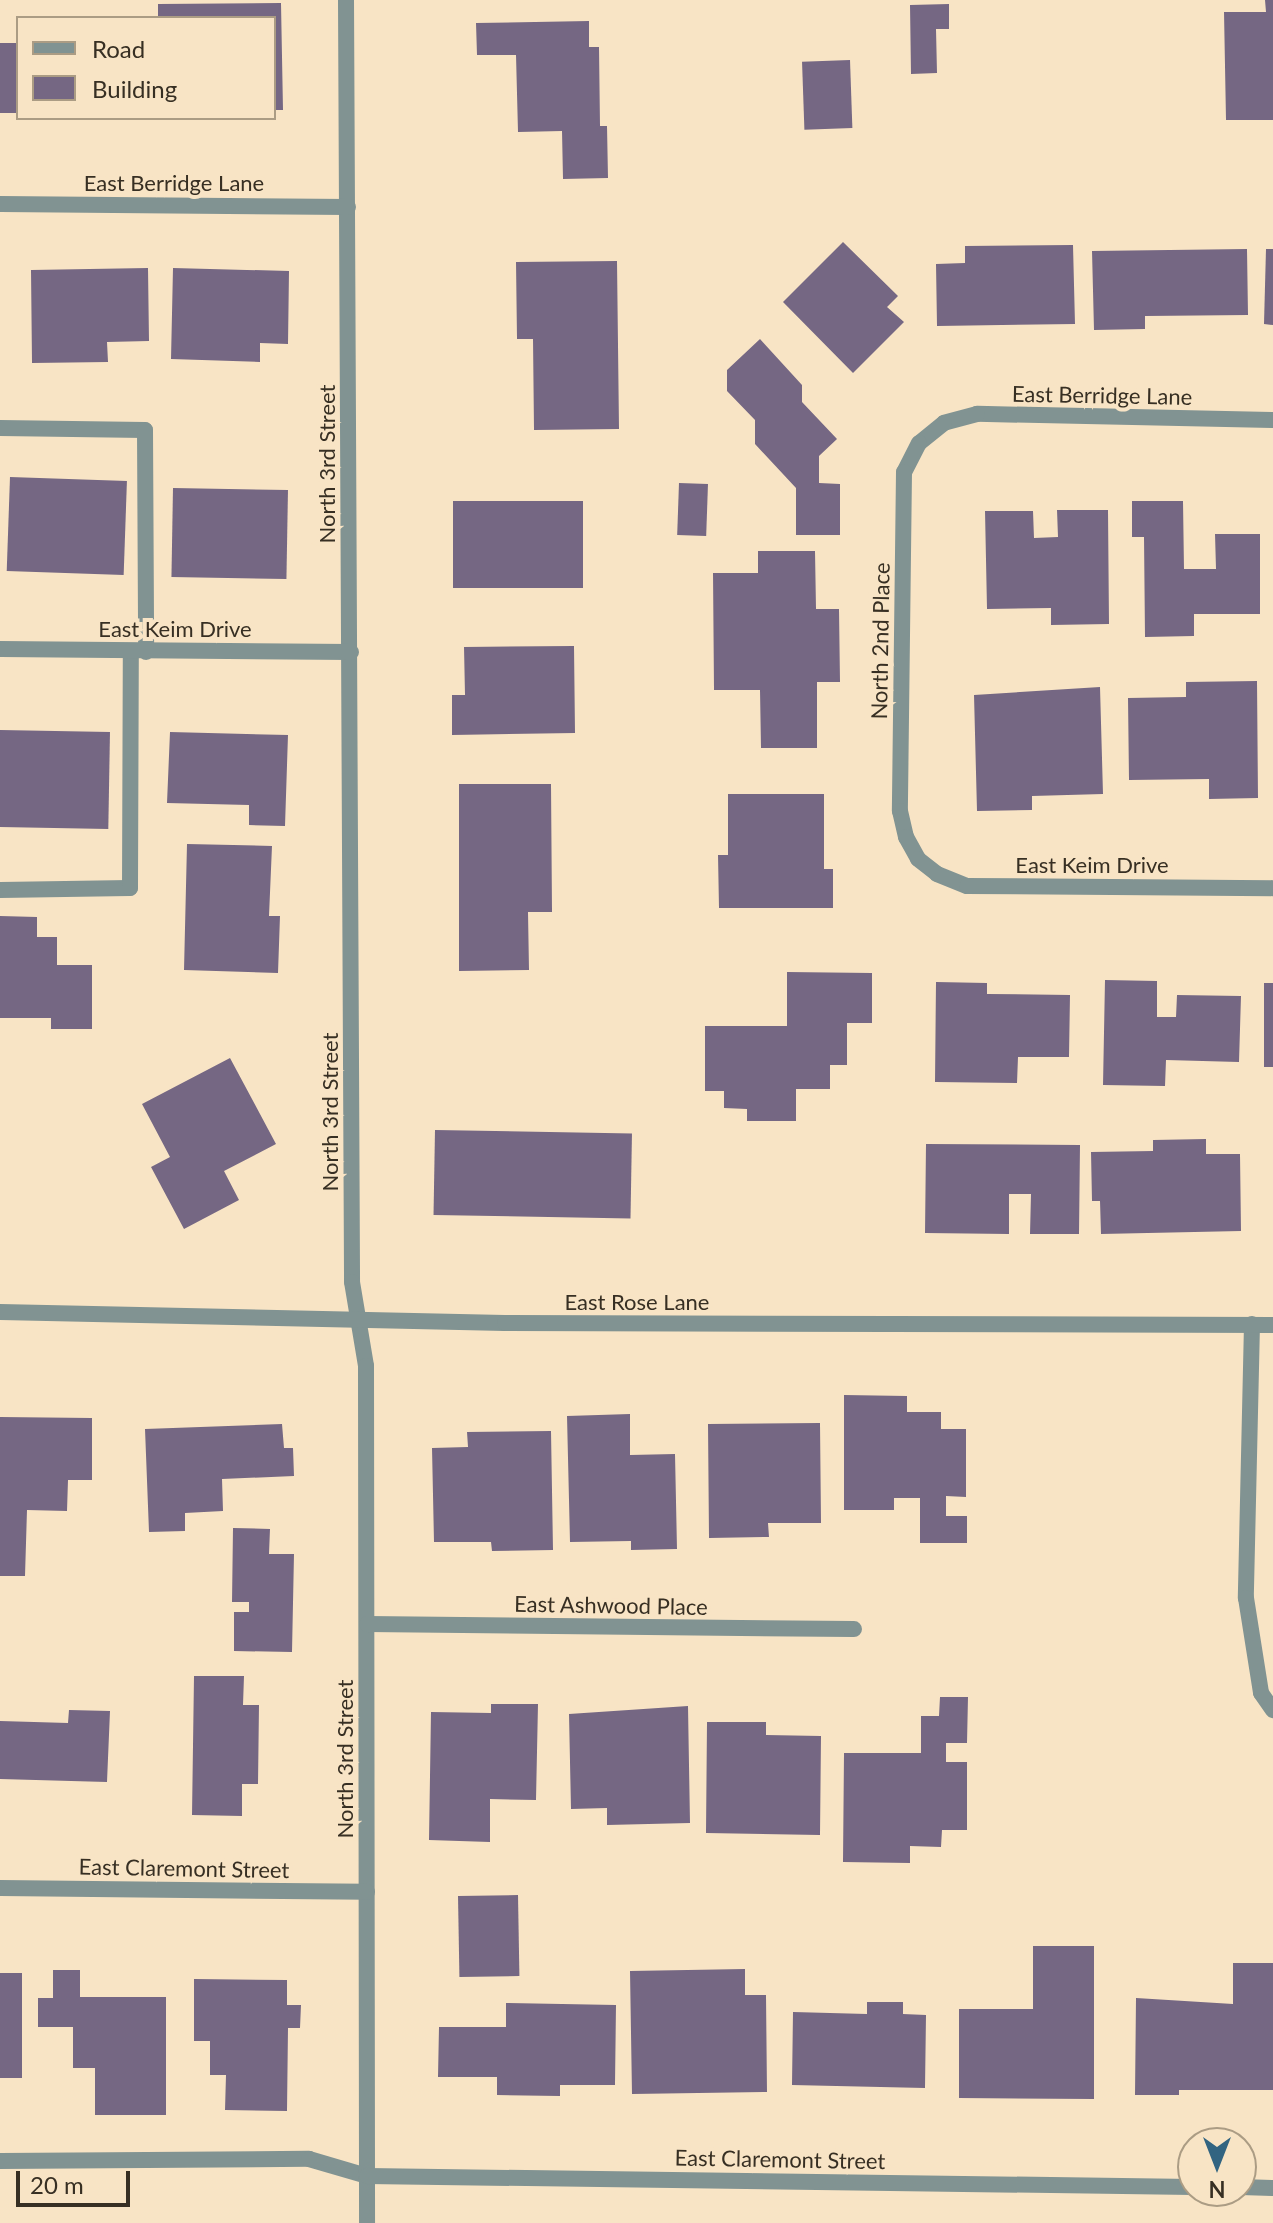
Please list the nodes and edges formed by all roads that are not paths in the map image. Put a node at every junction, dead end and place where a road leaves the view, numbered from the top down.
1 (346, 0) edge
2 (0, 204) edge
3 (348, 207) junction
4 (1273, 420) edge
5 (0, 428) edge
6 (933, 430) joint
7 (0, 649) edge
8 (138, 652) junction
9 (351, 652) junction
10 (918, 859) joint
11 (1273, 888) edge
12 (0, 890) edge
13 (0, 1312) edge
14 (362, 1321) junction
15 (1252, 1324) junction
16 (1273, 1325) edge
17 (367, 1624) junction
18 (854, 1629) dead end
19 (1273, 1710) edge
20 (0, 1888) edge
21 (367, 1892) junction
22 (0, 2161) edge
23 (367, 2176) junction
24 (1177, 2187) edge
25 (367, 2223) edge

1 - 3 street, North 3rd Street
2 - 3 street, East Berridge Lane
3 - 9 street, North 3rd Street
4 - 6 street, East Berridge Lane
5 - 8 street
6 - 10 street, North 2nd Place
7 - 8 street, East Keim Drive
8 - 9 street, East Keim Drive
8 - 12 street
9 - 14 street, North 3rd Street
10 - 11 street, East Keim Drive
13 - 14 street, East Rose Lane
14 - 15 street, East Rose Lane
14 - 17 street, North 3rd Street
15 - 16 street, East Rose Lane
15 - 19 street
17 - 18 street, East Ashwood Place
17 - 21 street, North 3rd Street
20 - 21 street, East Claremont Street
21 - 23 street, North 3rd Street
22 - 23 street, East Claremont Street
23 - 24 street, East Claremont Street
23 - 25 street, North 3rd Street

